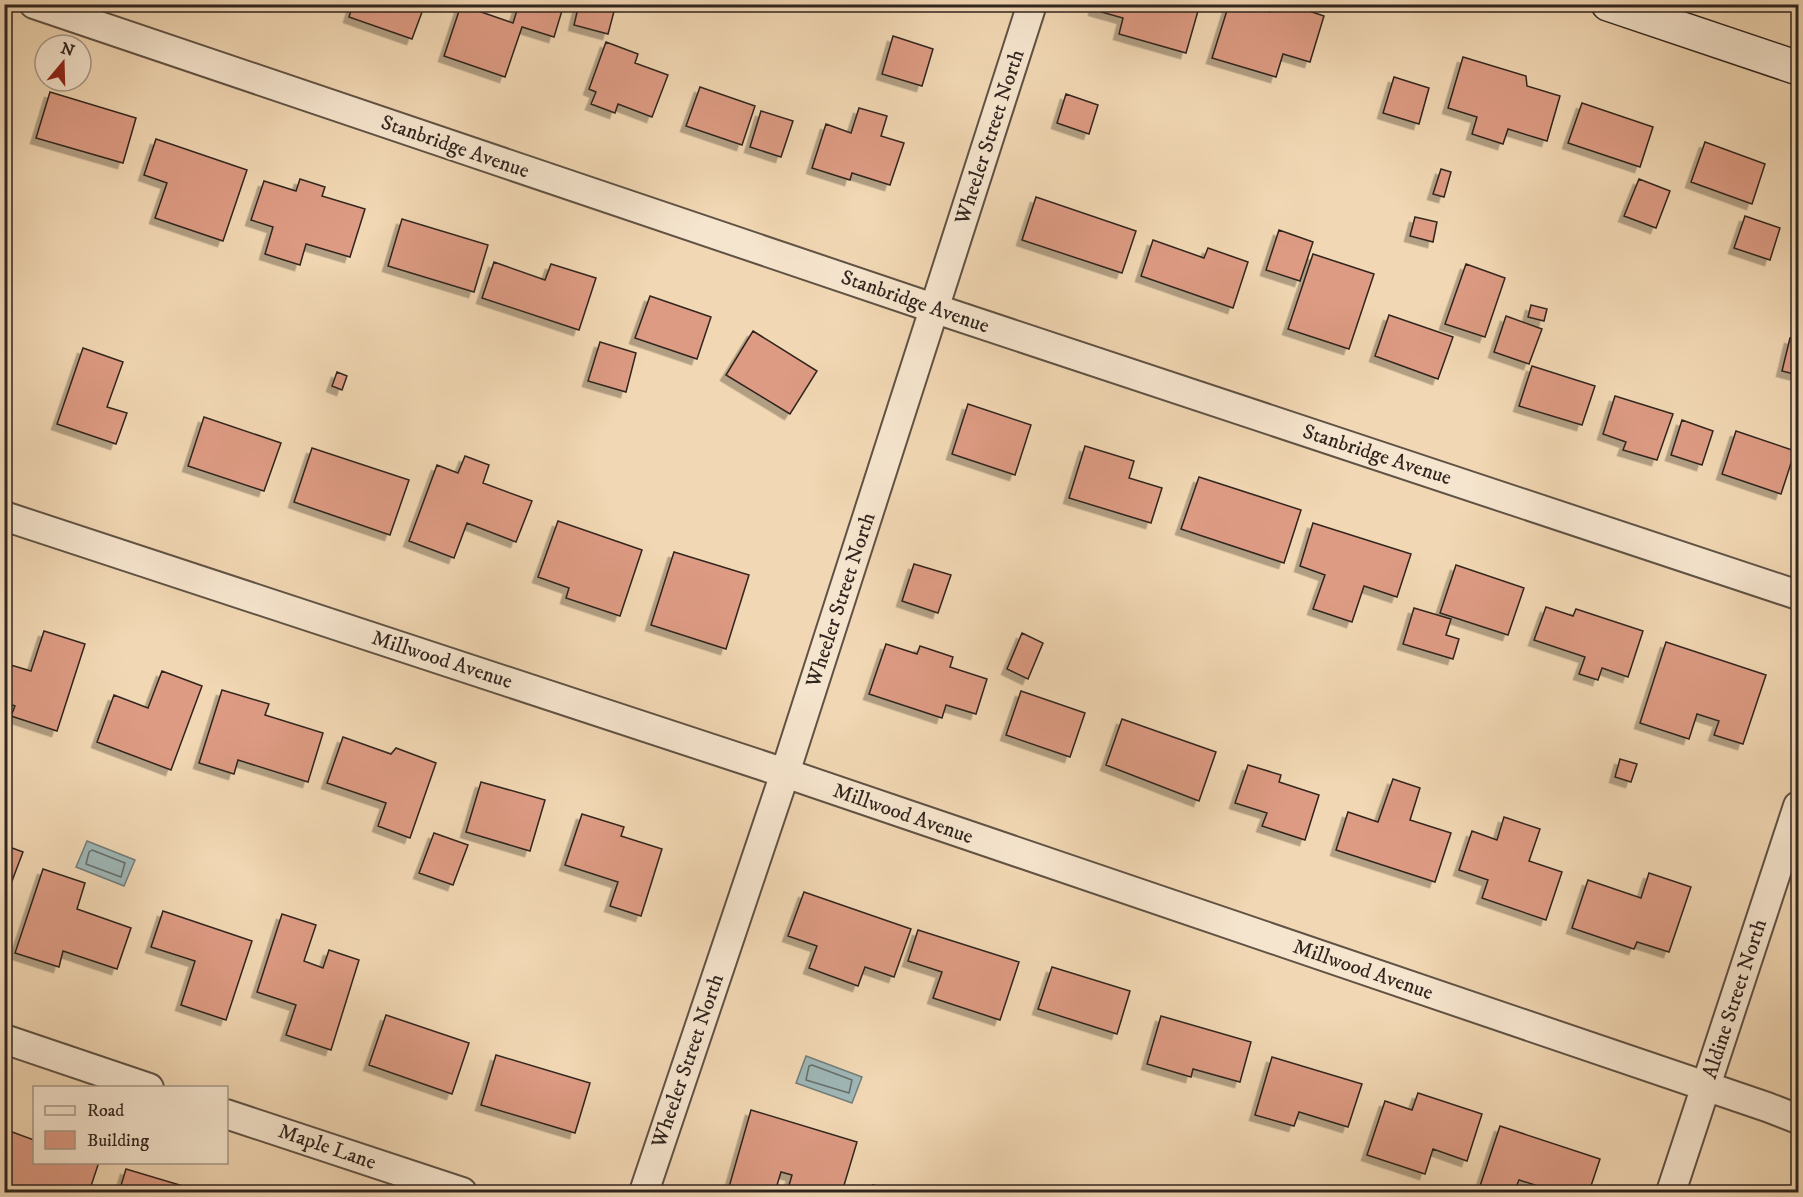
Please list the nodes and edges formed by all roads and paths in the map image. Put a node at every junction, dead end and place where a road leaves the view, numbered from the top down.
1 (33, 4) edge
2 (1032, 4) edge
3 (1608, 4) edge
4 (1798, 68) edge
5 (936, 309) junction
6 (4, 516) edge
7 (1798, 595) edge
8 (785, 773) junction
9 (1798, 806) edge
10 (4, 1039) edge
11 (143, 1086) edge
12 (1706, 1086) junction
13 (228, 1115) edge
14 (1798, 1119) edge
15 (462, 1192) edge
16 (644, 1192) edge
17 (1671, 1192) edge

1 - 5 street, Stanbridge Avenue
2 - 5 street, Wheeler Street North
3 - 4 street
5 - 7 street, Stanbridge Avenue
5 - 8 street, Wheeler Street North
6 - 8 street, Millwood Avenue
8 - 12 street, Millwood Avenue
8 - 16 street, Wheeler Street North
9 - 12 street, Aldine Street North
10 - 11 street
12 - 14 street, Millwood Avenue
12 - 17 street, Aldine Street North
13 - 15 street, Maple Lane

